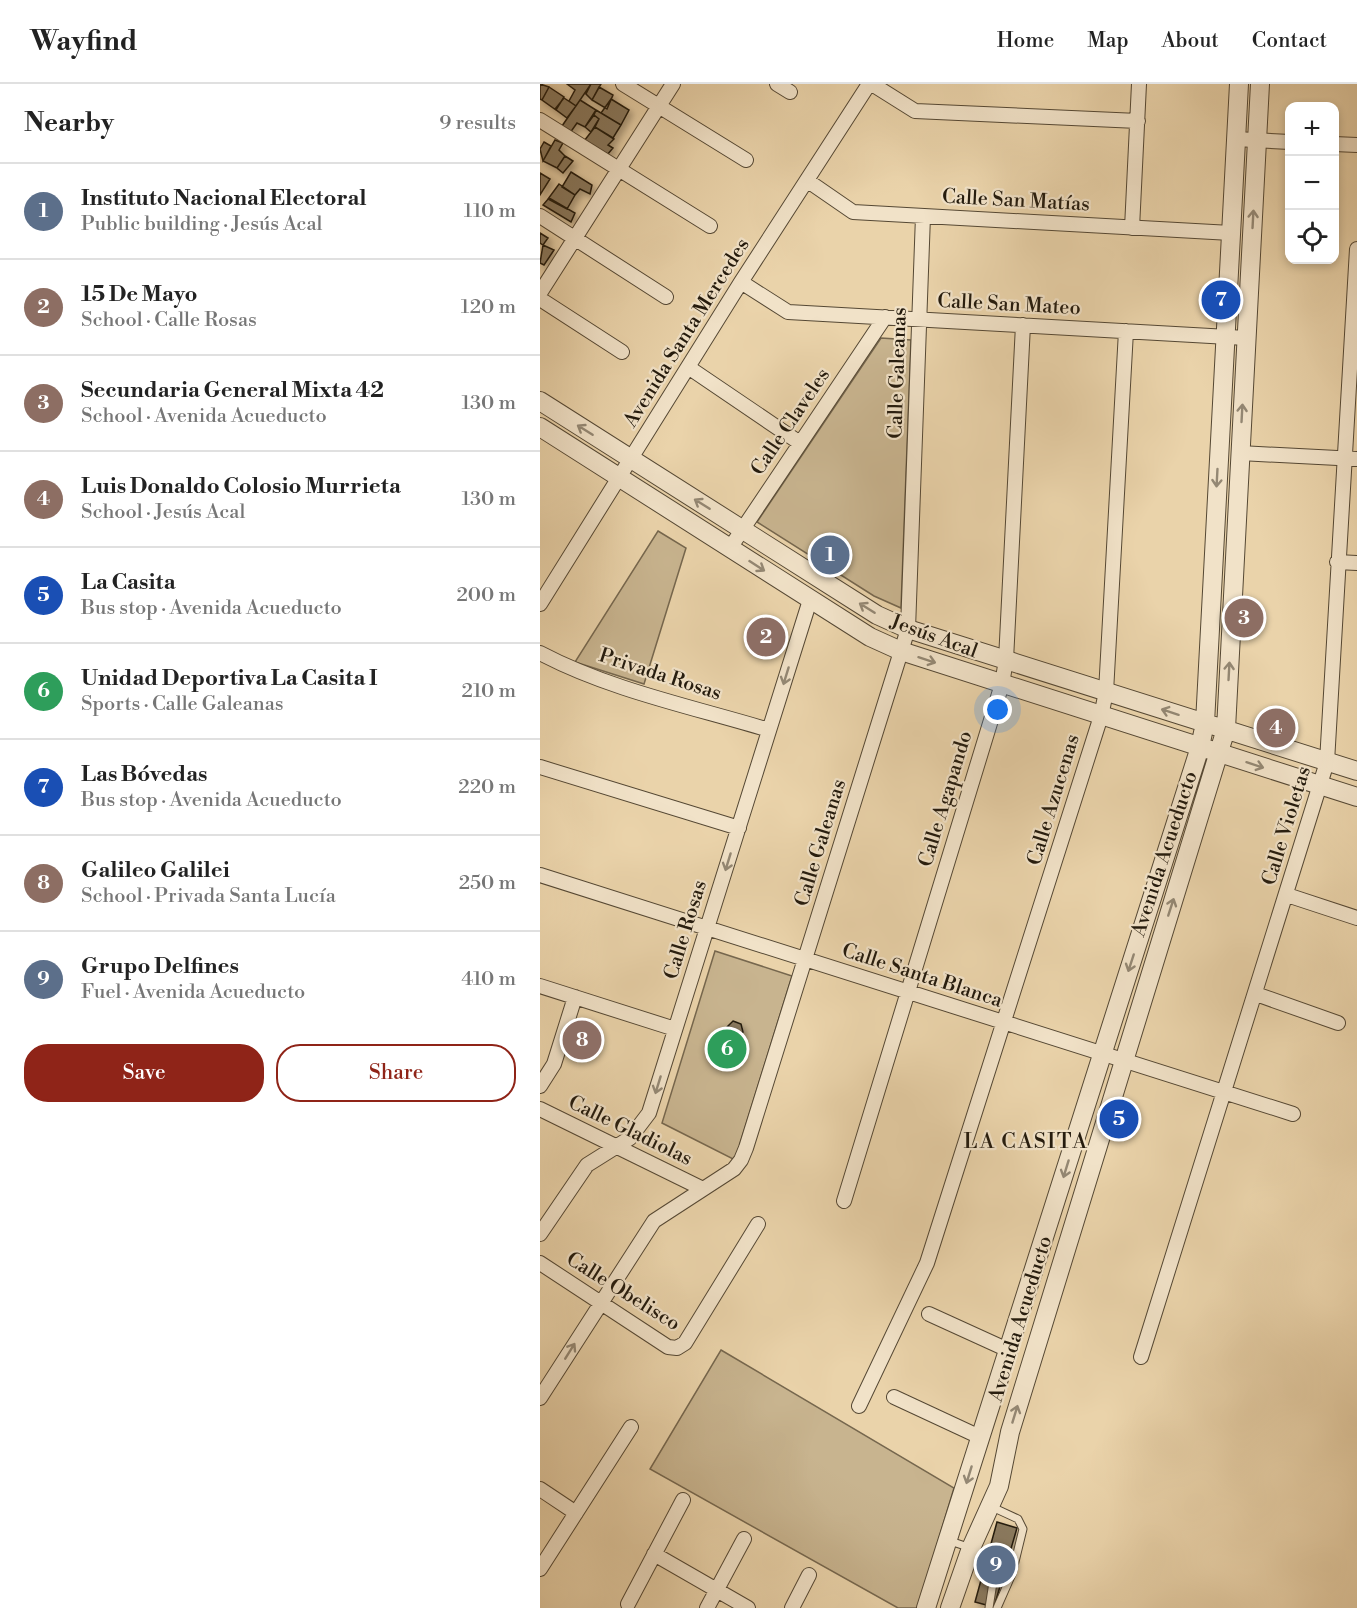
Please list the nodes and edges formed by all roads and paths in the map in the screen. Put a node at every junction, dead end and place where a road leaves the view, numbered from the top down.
1 (622, 84) edge
2 (673, 84) edge
3 (777, 84) edge
4 (871, 84) edge
5 (1139, 84) edge
6 (1239, 84) edge
7 (1260, 84) edge
8 (789, 92) dead end
9 (659, 106) junction
10 (540, 120) edge
11 (1137, 121) junction
12 (1236, 139) junction
13 (1257, 140) junction
14 (1285, 142) edge
15 (1339, 144) edge
16 (1357, 146) edge
17 (746, 160) dead end
18 (618, 170) junction
19 (808, 181) junction
20 (540, 216) edge
21 (923, 216) junction
22 (710, 226) dead end
23 (1132, 228) junction
24 (1231, 233) junction
25 (575, 238) junction
26 (1357, 251) edge
27 (741, 282) junction
28 (540, 292) edge
29 (666, 297) dead end
30 (540, 298) edge
31 (885, 318) junction
32 (920, 320) junction
33 (1023, 326) junction
34 (1126, 331) junction
35 (1225, 337) junction
36 (1246, 338) junction
37 (622, 352) dead end
38 (1354, 357) edge
39 (688, 367) junction
40 (540, 401) edge
41 (540, 427) edge
42 (800, 443) junction
43 (1240, 453) junction
44 (631, 459) junction
45 (1350, 459) edge
46 (619, 477) junction
47 (742, 530) junction
48 (730, 548) junction
49 (1337, 562) junction
50 (1357, 563) edge
51 (810, 600) junction
52 (540, 604) edge
53 (908, 629) junction
54 (901, 651) junction
55 (540, 653) edge
56 (1006, 660) junction
57 (1002, 684) junction
58 (1106, 692) junction
59 (1101, 716) junction
60 (1205, 723) junction
61 (1226, 729) junction
62 (770, 730) junction
63 (1200, 747) junction
64 (1220, 753) junction
65 (1327, 762) junction
66 (540, 767) edge
67 (1357, 771) edge
68 (1321, 786) junction
69 (1357, 797) edge
70 (739, 828) junction
71 (540, 875) edge
72 (1287, 895) junction
73 (1357, 918) edge
74 (707, 928) junction
75 (805, 959) junction
76 (540, 986) edge
77 (908, 992) junction
78 (1256, 994) junction
79 (575, 997) junction
80 (1005, 1023) junction
81 (1338, 1023) dead end
82 (675, 1029) junction
83 (1102, 1053) junction
84 (1123, 1060) junction
85 (540, 1086) edge
86 (1225, 1092) junction
87 (540, 1109) edge
88 (1293, 1114) dead end
89 (617, 1146) junction
90 (704, 1189) junction
91 (844, 1201) dead end
92 (758, 1224) dead end
93 (540, 1234) edge
94 (540, 1263) edge
95 (600, 1303) junction
96 (929, 1314) dead end
97 (1008, 1350) junction
98 (1141, 1357) dead end
99 (894, 1397) dead end
100 (540, 1398) edge
101 (859, 1406) dead end
102 (631, 1426) dead end
103 (980, 1437) junction
104 (540, 1489) edge
105 (683, 1500) dead end
106 (990, 1506) junction
107 (576, 1513) junction
108 (744, 1539) dead end
109 (948, 1540) junction
110 (971, 1548) junction
111 (654, 1554) junction
112 (540, 1569) edge
113 (809, 1575) dead end
114 (717, 1590) junction
115 (628, 1604) dead end
116 (928, 1607) edge
117 (707, 1608) edge
118 (748, 1608) edge
119 (792, 1608) edge
120 (950, 1608) edge
121 (989, 1608) edge
122 (997, 1608) edge

1 - 9 street
2 - 9 street
3 - 8 street
4 - 11 street
4 - 19 street, Avenida Santa Mercedes
5 - 11 street
6 - 12 street, Avenida Acueducto
7 - 13 street, Avenida Acueducto
9 - 17 street
9 - 18 street
10 - 18 street
11 - 23 street
12 - 13 street
12 - 24 street, Avenida Acueducto
13 - 14 street
36 -> 13 street, Avenida Acueducto
15 - 16 street
18 - 22 street
18 - 25 street
19 - 21 street, Calle San Matías
19 - 27 street, Avenida Santa Mercedes
20 - 25 street
21 - 23 street, Calle San Matías
21 - 32 street, Calle Galeanas
23 - 24 street, Calle San Matías
24 - 35 street, Avenida Acueducto
25 - 28 street
25 - 29 street
26 - 38 street, Calle Violetas
27 - 31 street, Calle San Mateo
27 - 39 street, Avenida Santa Mercedes
30 - 37 street
31 - 32 street, Calle San Mateo
31 - 42 street, Calle Claveles
32 - 33 street, Calle San Mateo
32 - 53 street, Calle Galeanas
33 - 34 street, Calle San Mateo
33 - 56 street, Calle Agapando
34 - 35 street, Calle San Mateo
34 - 58 street, Calle Azucenas
35 - 36 street, Calle San Mateo
35 -> 60 street, Avenida Acueducto
43 -> 36 street, Avenida Acueducto
38 - 45 street, Calle Violetas
39 - 42 street
39 - 44 street, Avenida Santa Mercedes
44 -> 40 street, Jesús Acal
41 - 46 street, Jesús Acal
42 - 47 street, Calle Claveles
43 - 45 street
61 -> 43 street, Avenida Acueducto
44 - 46 street, Avenida Santa Mercedes
47 -> 44 street, Jesús Acal
45 - 49 street, Calle Violetas
46 - 48 street, Jesús Acal
46 - 52 street, Avenida Santa Mercedes
47 - 48 street, Calle Claveles
53 -> 47 street, Jesús Acal
48 -> 51 street, Jesús Acal
49 - 50 street
49 - 65 street, Calle Violetas
51 - 54 street, Jesús Acal
51 -> 62 street, Calle Rosas
53 - 54 street, Calle Galeanas
53 - 56 street, Jesús Acal
54 -> 57 street, Jesús Acal
54 - 75 street, Calle Galeanas
55 - 62 street, Privada Rosas
56 - 57 street, Calle Agapando
56 - 58 street, Jesús Acal
57 - 59 street, Jesús Acal
57 - 77 street, Calle Agapando
58 - 59 street, Calle Azucenas
60 -> 58 street, Jesús Acal
59 - 63 street, Jesús Acal
59 - 80 street, Calle Azucenas
60 - 61 street, Jesús Acal
60 - 63 street, Avenida Acueducto
61 - 64 street, Avenida Acueducto
61 - 65 street, Jesús Acal
62 - 70 street, Calle Rosas
63 - 64 street, Jesús Acal
63 -> 83 street, Avenida Acueducto
64 -> 68 street, Jesús Acal
84 -> 64 street, Avenida Acueducto
65 - 67 street, Jesús Acal
65 - 68 street, Calle Violetas
66 - 70 street
68 - 69 street, Jesús Acal
68 - 72 street, Calle Violetas
70 -> 74 street, Calle Rosas
71 - 74 street, Calle Santa Blanca
72 - 73 street
72 - 78 street, Calle Violetas
74 - 75 street, Calle Santa Blanca
74 - 82 street, Calle Rosas
75 - 77 street, Calle Santa Blanca
75 - 90 street, Calle Galeanas
76 - 79 street
77 - 80 street, Calle Santa Blanca
77 - 91 street, Calle Agapando
78 - 81 street
78 - 86 street, Calle Violetas
79 - 82 street
79 - 85 street
80 - 83 street, Calle Santa Blanca
80 - 101 street, Calle Azucenas
82 -> 89 street, Calle Rosas
83 - 84 street, Calle Santa Blanca
83 -> 97 street, Avenida Acueducto
84 - 86 street, Calle Santa Blanca
106 -> 84 street, Avenida Acueducto
86 - 88 street, Calle Santa Blanca
86 - 98 street, Calle Violetas
87 - 89 street, Calle Gladiolas
89 - 90 street, Calle Gladiolas
89 - 93 street, Calle Rosas
90 - 95 street, Calle Galeanas
92 - 95 street, Calle Obelisco
94 - 95 street, Calle Obelisco
100 -> 95 street, Calle Galeanas
96 - 97 street
97 - 103 street, Avenida Acueducto
99 - 103 street
102 - 107 street
103 -> 109 street, Avenida Acueducto
104 - 107 street
105 - 111 street
106 - 110 street, Avenida Acueducto
106 - 122 lane
107 - 112 street
108 - 114 street
109 - 110 lane
109 - 116 street, Avenida Acueducto
110 - 120 street, Avenida Acueducto
110 - 121 lane
111 - 114 street
111 - 115 street
113 - 119 street
114 - 117 street
114 - 118 street

